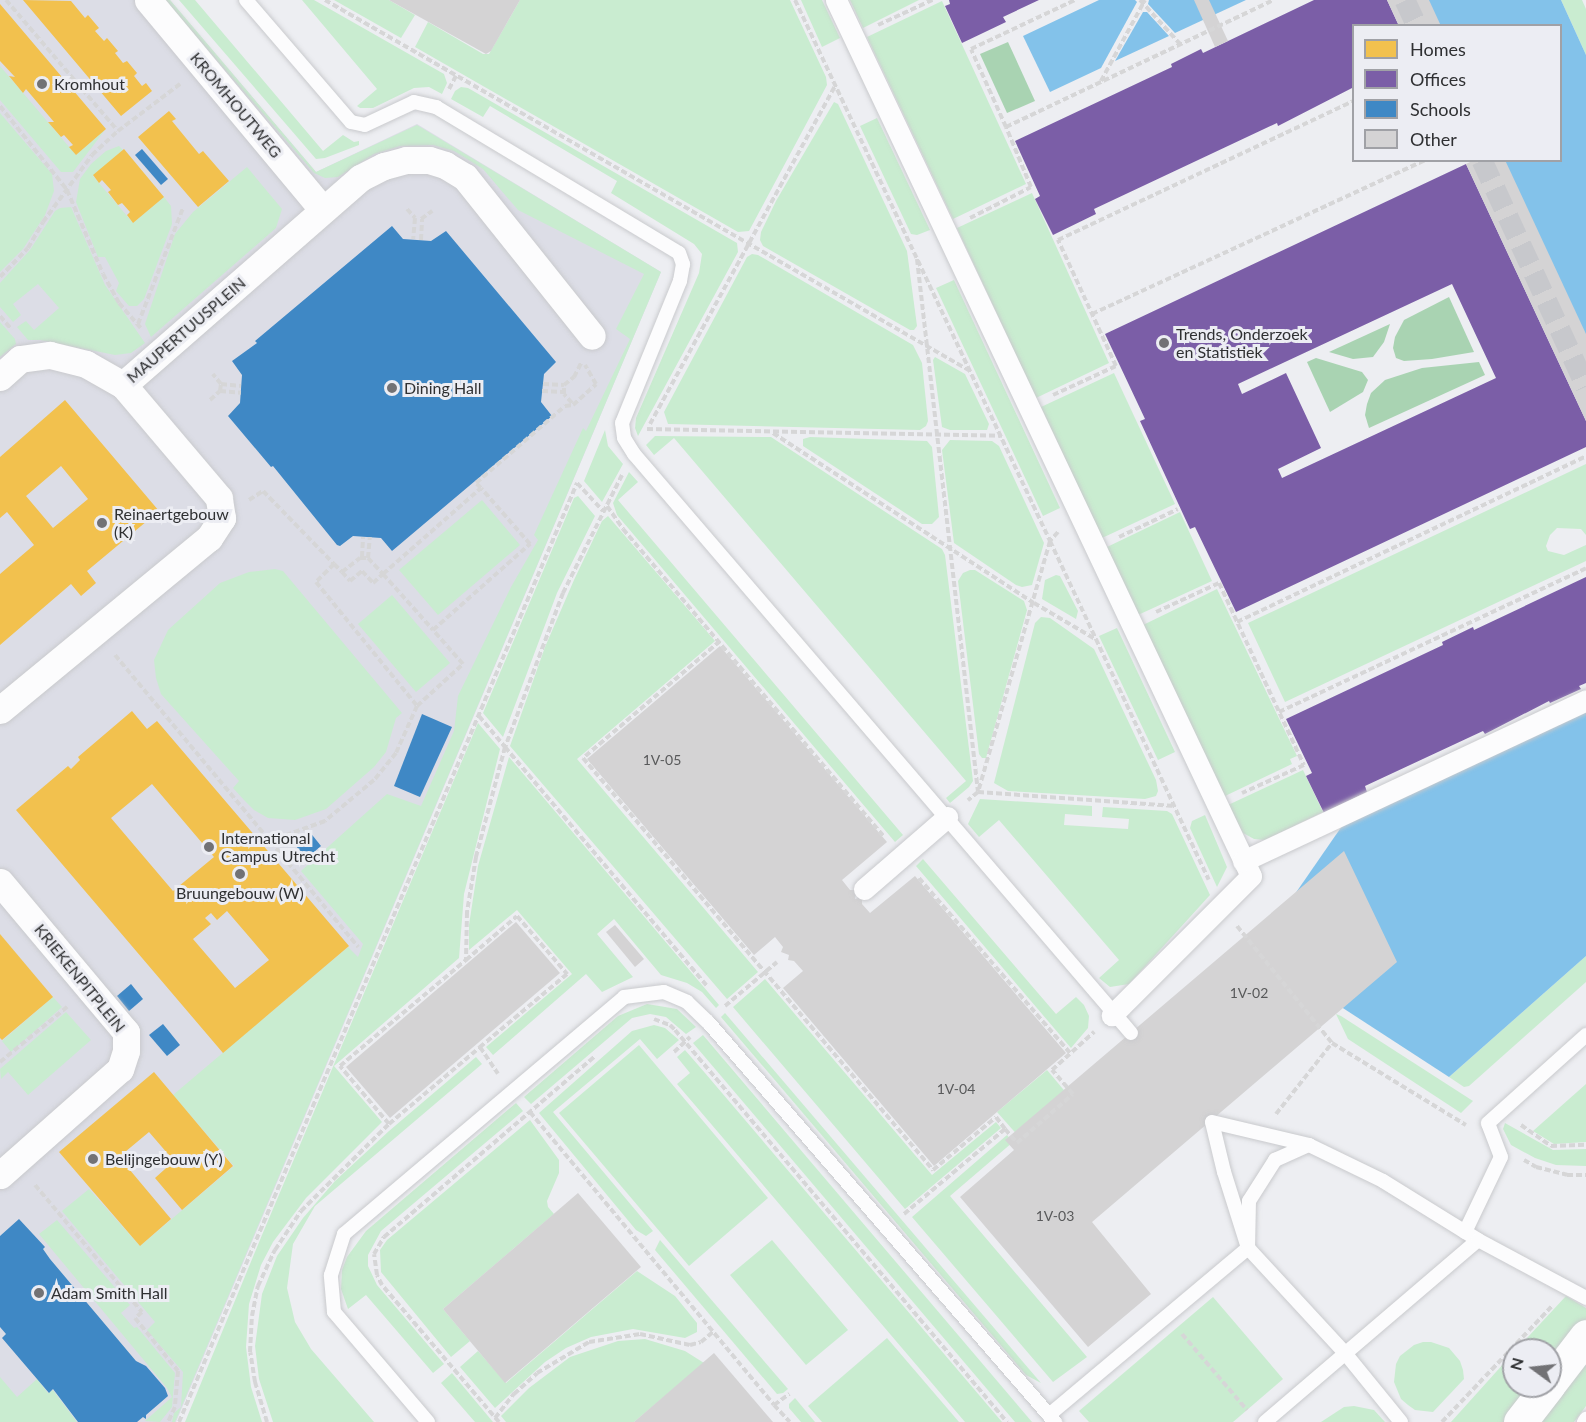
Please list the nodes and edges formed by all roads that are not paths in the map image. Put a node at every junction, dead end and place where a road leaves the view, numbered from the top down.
1 (148, 0) edge
2 (246, 0) edge
3 (836, 0) edge
4 (323, 210) junction
5 (587, 347) road end
6 (0, 377) edge
7 (123, 385) junction
8 (1586, 700) edge
9 (0, 710) edge
10 (947, 818) junction
11 (1243, 861) junction
12 (0, 882) edge
13 (864, 889) dead end
14 (1112, 1015) junction
15 (1131, 1033) dead end
16 (1586, 1035) edge
17 (1309, 1145) junction
18 (8, 1168) edge
19 (1465, 1232) junction
20 (1478, 1240) junction
21 (1248, 1248) junction
22 (1586, 1298) edge
23 (1586, 1336) edge
24 (1345, 1353) junction
25 (1562, 1367) edge
26 (1538, 1398) edge
27 (1052, 1418) edge
28 (428, 1422) edge
29 (1265, 1422) edge
30 (1401, 1422) edge
31 (1520, 1422) edge

1 - 4 street, KROMHOUTWEG
2 - 10 lane
3 - 11 street
4 - 5 street, MAUPERTUUSPLEIN
4 - 7 street, MAUPERTUUSPLEIN
6 - 7 street
7 - 9 street, MAUPERTUUSPLEIN
8 - 11 street
10 - 13 street
10 - 14 lane
11 - 14 street
12 - 18 street, KRIEKENPITPLEIN
14 - 15 lane
16 - 19 lane
17 - 19 lane
17 - 21 lane
17 - 21 lane
19 - 20 lane
20 - 22 lane
20 - 24 lane
21 - 24 lane
21 - 27 lane
23 - 25 main road
24 - 29 lane
24 - 30 lane
26 - 31 main road
27 - 28 lane

